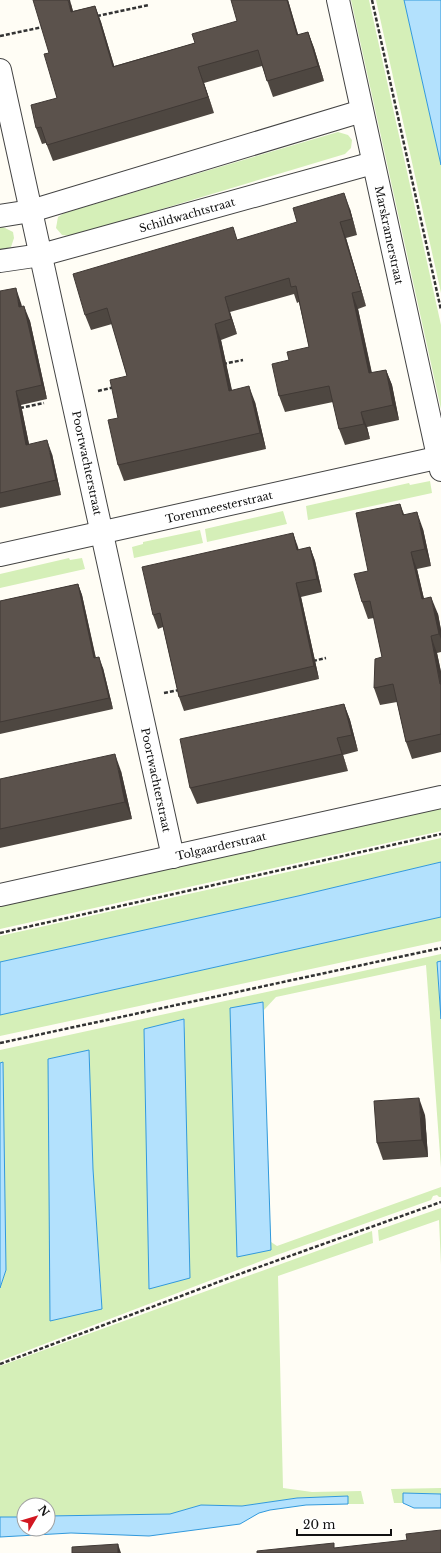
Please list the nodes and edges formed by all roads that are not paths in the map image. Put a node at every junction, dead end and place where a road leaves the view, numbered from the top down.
1 (338, 0) edge
2 (0, 70) edge
3 (362, 111) junction
4 (373, 163) junction
5 (31, 211) junction
6 (0, 216) edge
7 (41, 255) junction
8 (0, 261) edge
9 (440, 462) edge
10 (102, 533) junction
11 (0, 556) edge
12 (441, 797) edge
13 (173, 857) junction
14 (0, 895) edge

1 - 3 street, Marskramerstraat
2 - 5 street, Poortwachterstraat
3 - 4 street, Marskramerstraat
3 - 5 street
4 - 7 street, Schildwachtstraat
4 - 9 street, Marskramerstraat
5 - 6 street
5 - 7 street, Poortwachterstraat
7 - 8 street, Schildwachtstraat
7 - 10 street, Poortwachterstraat
9 - 10 street, Torenmeesterstraat
10 - 11 street, Torenmeesterstraat
10 - 13 street, Poortwachterstraat
12 - 13 street, Tolgaarderstraat
13 - 14 street, Tolgaarderstraat

